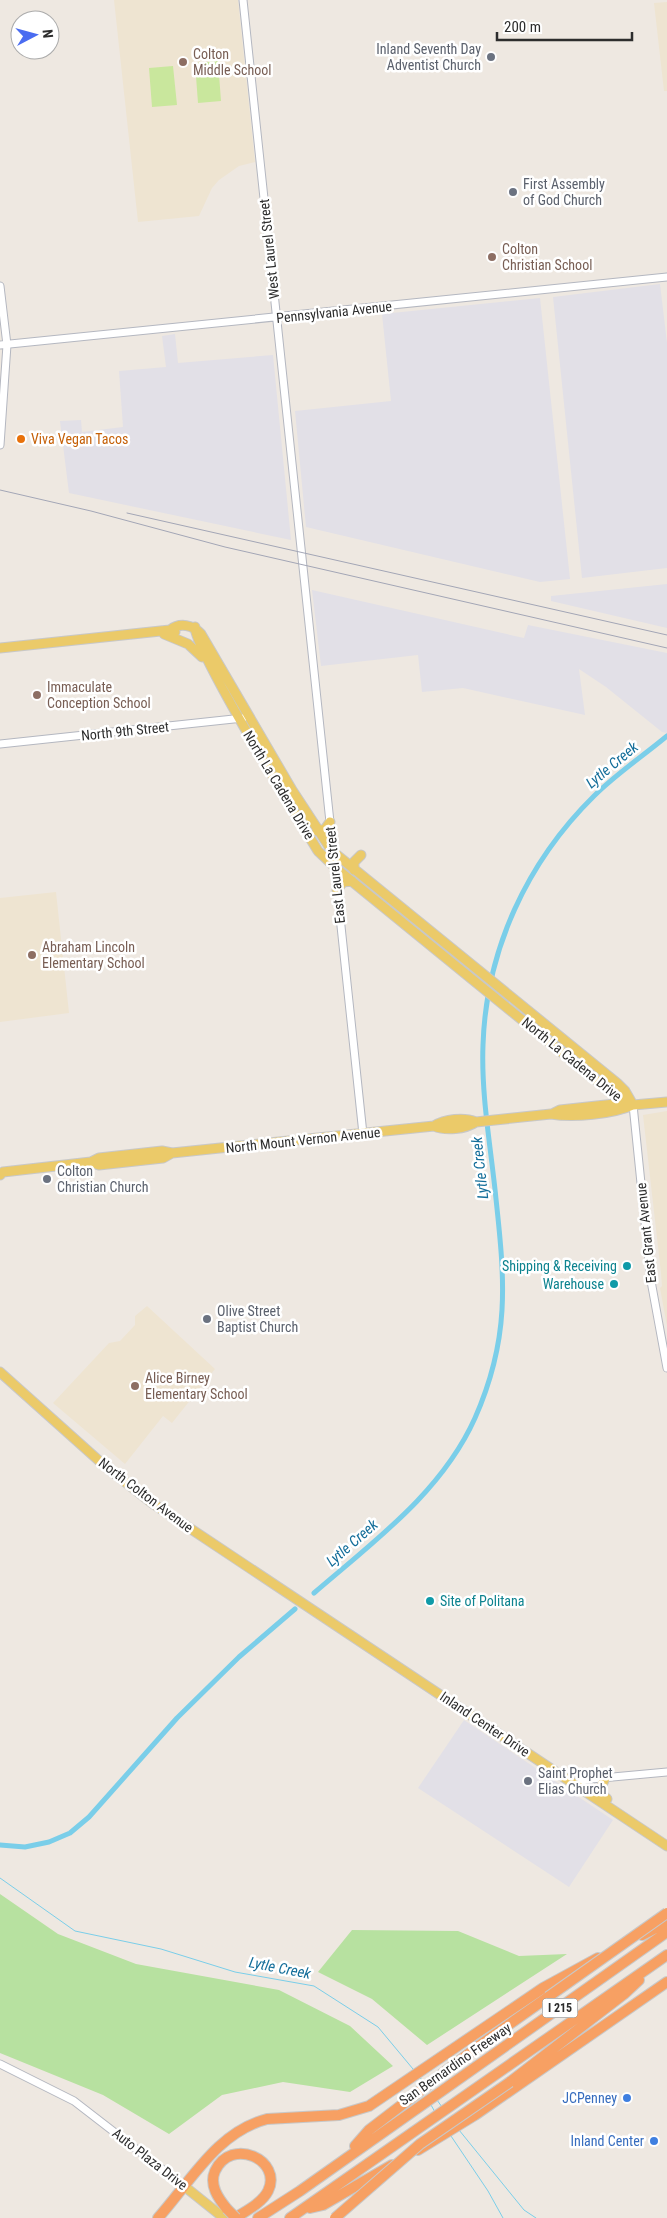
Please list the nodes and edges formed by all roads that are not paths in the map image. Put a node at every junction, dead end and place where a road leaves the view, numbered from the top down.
1 (243, 0) edge
2 (667, 277) edge
3 (0, 286) edge
4 (277, 318) junction
5 (4, 345) edge
6 (0, 445) edge
7 (308, 617) joint
8 (195, 627) junction
9 (154, 632) junction
10 (0, 648) edge
11 (213, 672) junction
12 (244, 717) junction
13 (0, 744) edge
14 (330, 822) junction
15 (317, 831) junction
16 (332, 851) junction
17 (361, 855) dead end
18 (334, 867) junction
19 (354, 870) junction
20 (352, 882) junction
21 (337, 890) junction
22 (400, 907) junction
23 (393, 915) junction
24 (586, 1058) junction
25 (579, 1066) junction
26 (667, 1102) edge
27 (633, 1105) junction
28 (363, 1134) junction
29 (1, 1172) edge
30 (667, 1368) edge
31 (0, 1372) edge
32 (303, 1604) joint
33 (667, 1772) edge
34 (605, 1778) junction
35 (578, 1786) junction
36 (614, 1810) junction
37 (667, 1846) edge
38 (667, 1913) edge
39 (667, 1922) edge
40 (667, 1932) edge
41 (667, 1954) edge
42 (657, 1962) junction
43 (667, 1982) edge
44 (0, 2064) edge
45 (416, 2101) junction
46 (184, 2186) junction
47 (302, 2211) junction
48 (223, 2214) edge
49 (158, 2218) edge
50 (236, 2218) edge
51 (258, 2218) edge
52 (290, 2218) edge
53 (335, 2218) edge

1 - 4 street, West Laurel Street
2 - 4 street, Pennsylvania Avenue
3 - 5 street
4 - 5 street, Pennsylvania Avenue
4 - 7 street, West Laurel Street
5 - 6 street
7 - 14 street, East Laurel Street
8 - 9 main road
8 - 11 main road, North La Cadena Drive
8 - 12 main road, North La Cadena Drive
9 - 10 main road
9 - 11 main road
11 - 12 main road, North La Cadena Drive
12 - 13 street, North 9th Street
12 - 15 main road, North La Cadena Drive
12 - 18 main road, North La Cadena Drive
14 - 15 main road
14 - 16 street, East Laurel Street
15 - 16 main road, North La Cadena Drive
16 - 18 street, East Laurel Street
16 - 19 main road, North La Cadena Drive
17 - 19 main road
18 - 20 main road, North La Cadena Drive
18 - 21 street, East Laurel Street
19 - 22 main road, North La Cadena Drive
20 - 21 main road
20 - 23 main road, North La Cadena Drive
21 - 28 street, East Laurel Street
22 - 23 main road
22 - 24 main road, North La Cadena Drive
23 - 25 main road, North La Cadena Drive
24 - 25 main road
24 - 27 main road, North La Cadena Drive
25 - 27 main road, North La Cadena Drive
26 - 27 main road, North Mount Vernon Avenue
27 - 28 main road, North Mount Vernon Avenue
27 - 30 street, East Grant Avenue
28 - 29 main road, North Mount Vernon Avenue
31 - 32 main road, North Colton Avenue
32 - 35 main road, Inland Center Drive
33 - 34 street
34 - 35 street
34 - 36 main road
35 - 36 main road, Inland Center Drive
36 - 37 main road, Inland Center Drive
38 - 45 highway, bridge
39 - 46 highway
40 - 45 highway, San Bernardino Freeway / I 215
41 - 42 highway, I 215
42 - 47 highway, I 215
42 - 53 highway, bridge
43 - 47 highway
44 - 46 street, Auto Plaza Drive
45 - 51 highway
46 - 48 main road, Auto Plaza Drive
46 - 49 highway
47 - 52 highway, I 215
48 - 50 highway, bridge
48 - 50 highway

